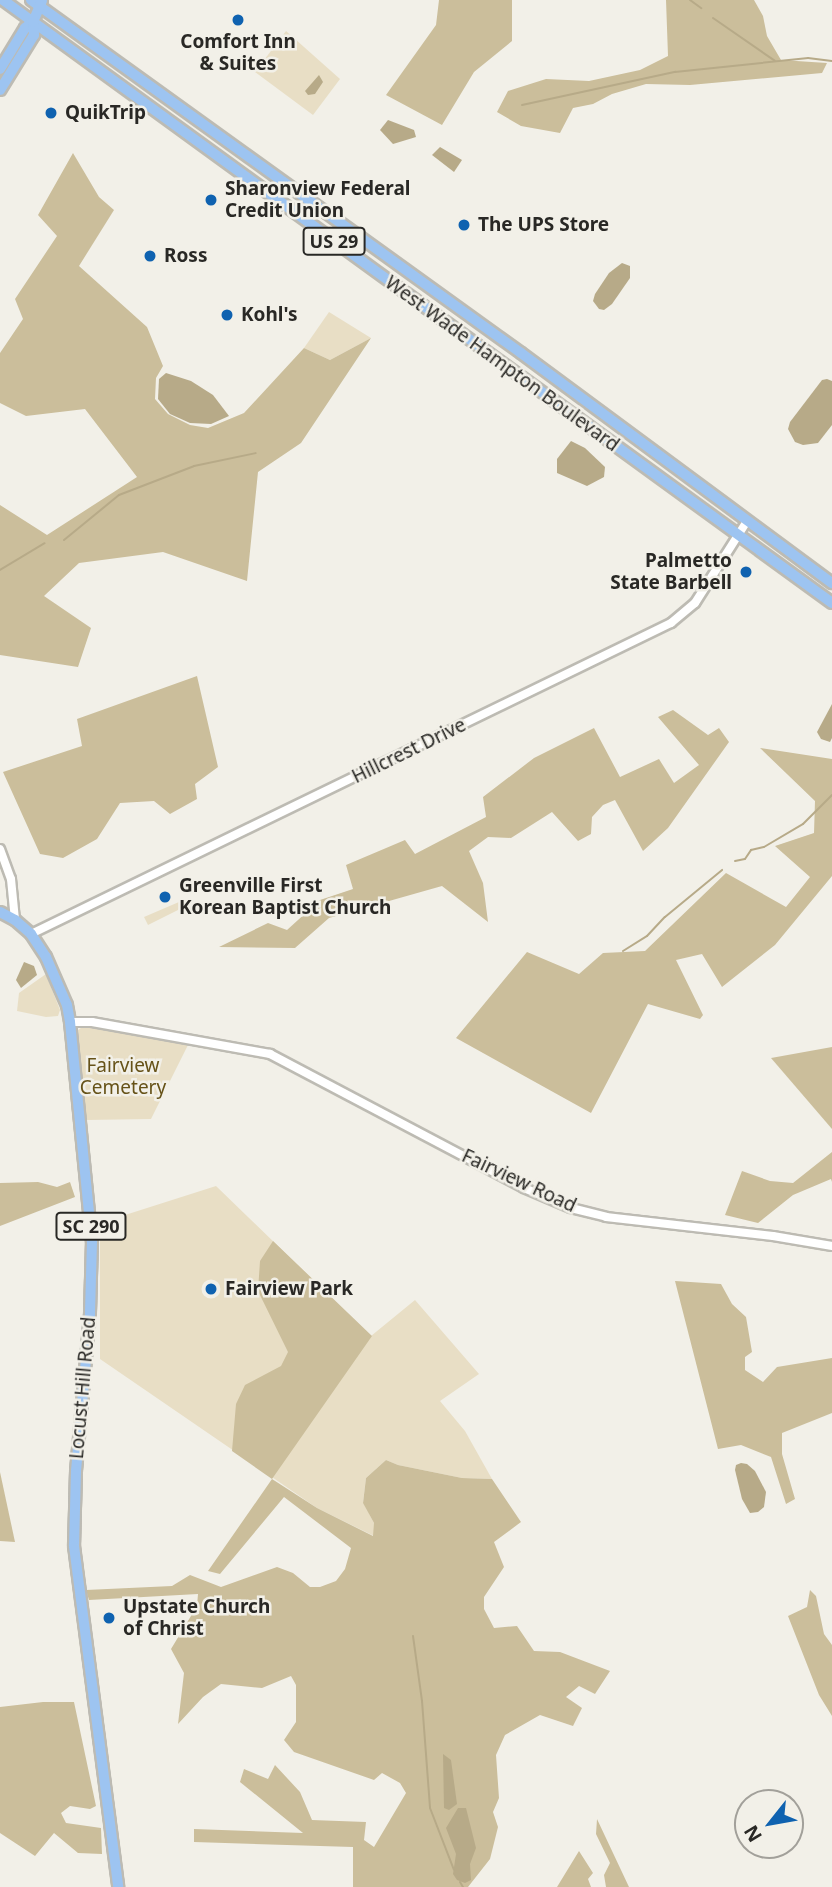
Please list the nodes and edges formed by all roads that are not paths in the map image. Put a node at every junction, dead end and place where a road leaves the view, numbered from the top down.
1 (3, 0) edge
2 (52, 0) edge
3 (38, 2) edge
4 (33, 22) junction
5 (0, 69) edge
6 (0, 90) edge
7 (747, 522) junction
8 (738, 536) junction
9 (832, 583) edge
10 (832, 603) edge
11 (0, 849) edge
12 (0, 912) edge
13 (15, 920) junction
14 (31, 934) junction
15 (70, 1022) junction
16 (832, 1246) edge
17 (118, 1887) edge

1 - 4 main road, West Wade Hampton Boulevard / US 29
2 - 3 main road
3 - 4 main road
3 - 7 main road, West Wade Hampton Boulevard / US 29
4 - 5 main road
4 - 6 main road
4 - 8 main road, West Wade Hampton Boulevard / US 29
7 - 8 street, Hillcrest Drive
7 - 9 main road, West Wade Hampton Boulevard / US 29
8 - 10 main road, West Wade Hampton Boulevard / US 29
8 - 14 street, Hillcrest Drive
11 - 13 street
12 - 13 main road, Locust Hill Road / SC 290
13 - 14 main road, Locust Hill Road / SC 290
14 - 15 main road, Locust Hill Road / SC 290
15 - 16 street, Fairview Road
15 - 17 main road, Locust Hill Road / SC 290

